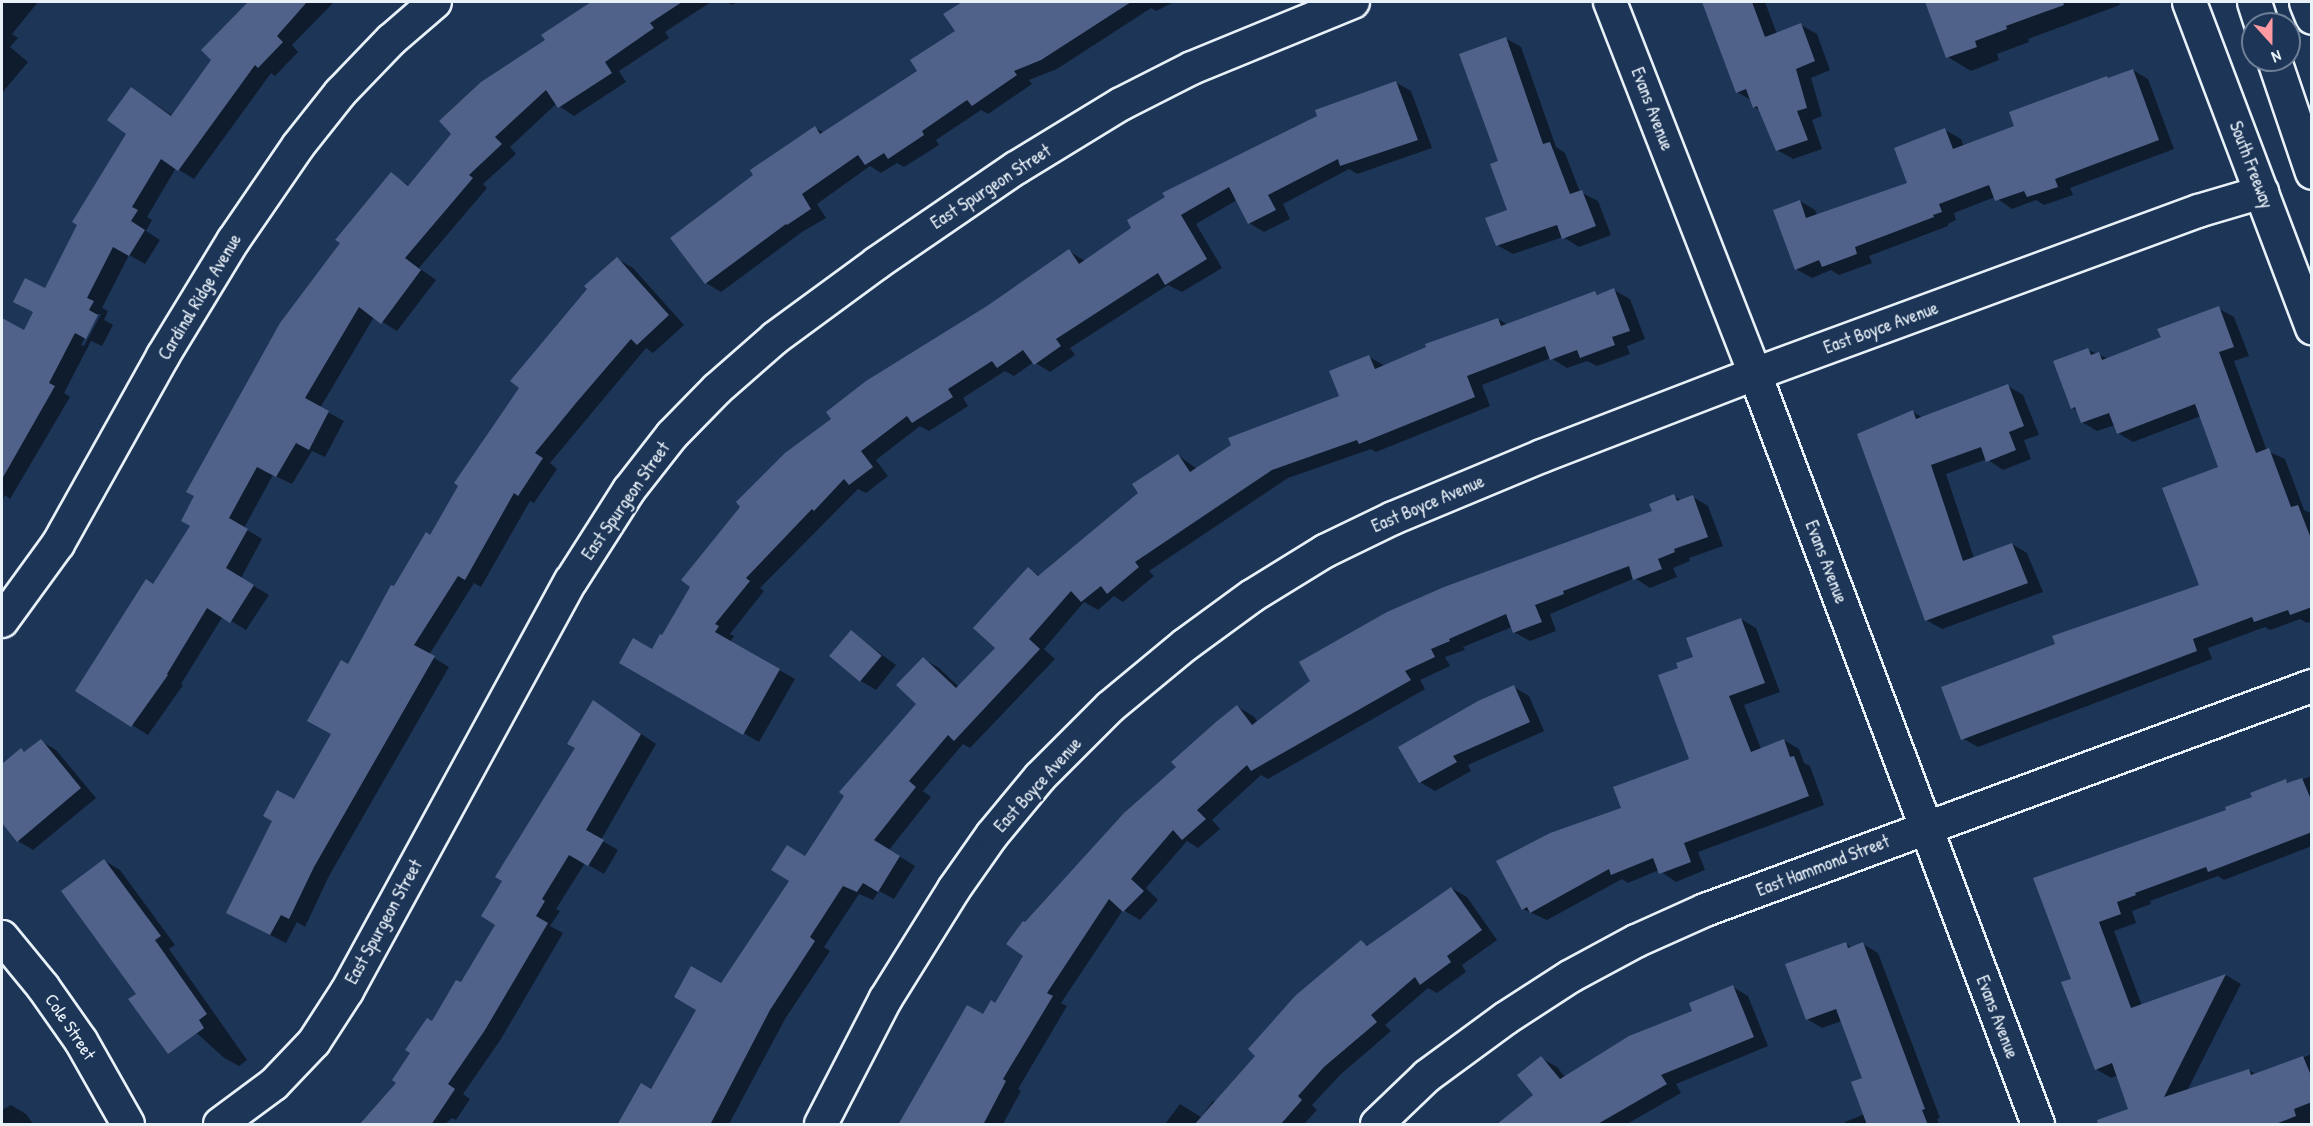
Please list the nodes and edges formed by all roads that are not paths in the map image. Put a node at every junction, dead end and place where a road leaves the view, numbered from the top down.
1 (435, 2) edge
2 (1353, 2) edge
3 (1610, 2) edge
4 (2189, 2) edge
5 (2306, 2) edge
6 (2312, 17) edge
7 (2278, 72) edge
8 (2312, 172) edge
9 (2262, 192) junction
10 (2312, 328) edge
11 (1755, 374) junction
12 (2, 621) edge
13 (2312, 686) edge
14 (1924, 827) junction
15 (2, 938) edge
16 (128, 1125) edge
17 (220, 1125) edge
18 (821, 1125) edge
19 (1377, 1125) edge
20 (2038, 1125) edge

1 - 12 street, Cardinal Ridge Avenue
2 - 17 street, East Spurgeon Street
3 - 11 street, Evans Avenue
4 - 9 main road, South Freeway
5 - 6 main road
7 - 8 main road
9 - 10 main road, South Freeway
9 - 11 street, East Boyce Avenue
11 - 14 street, Evans Avenue
11 - 18 street, East Boyce Avenue
13 - 14 street, East Hammond Street
14 - 19 street, East Hammond Street
14 - 20 street, Evans Avenue
15 - 16 street, Cole Street

